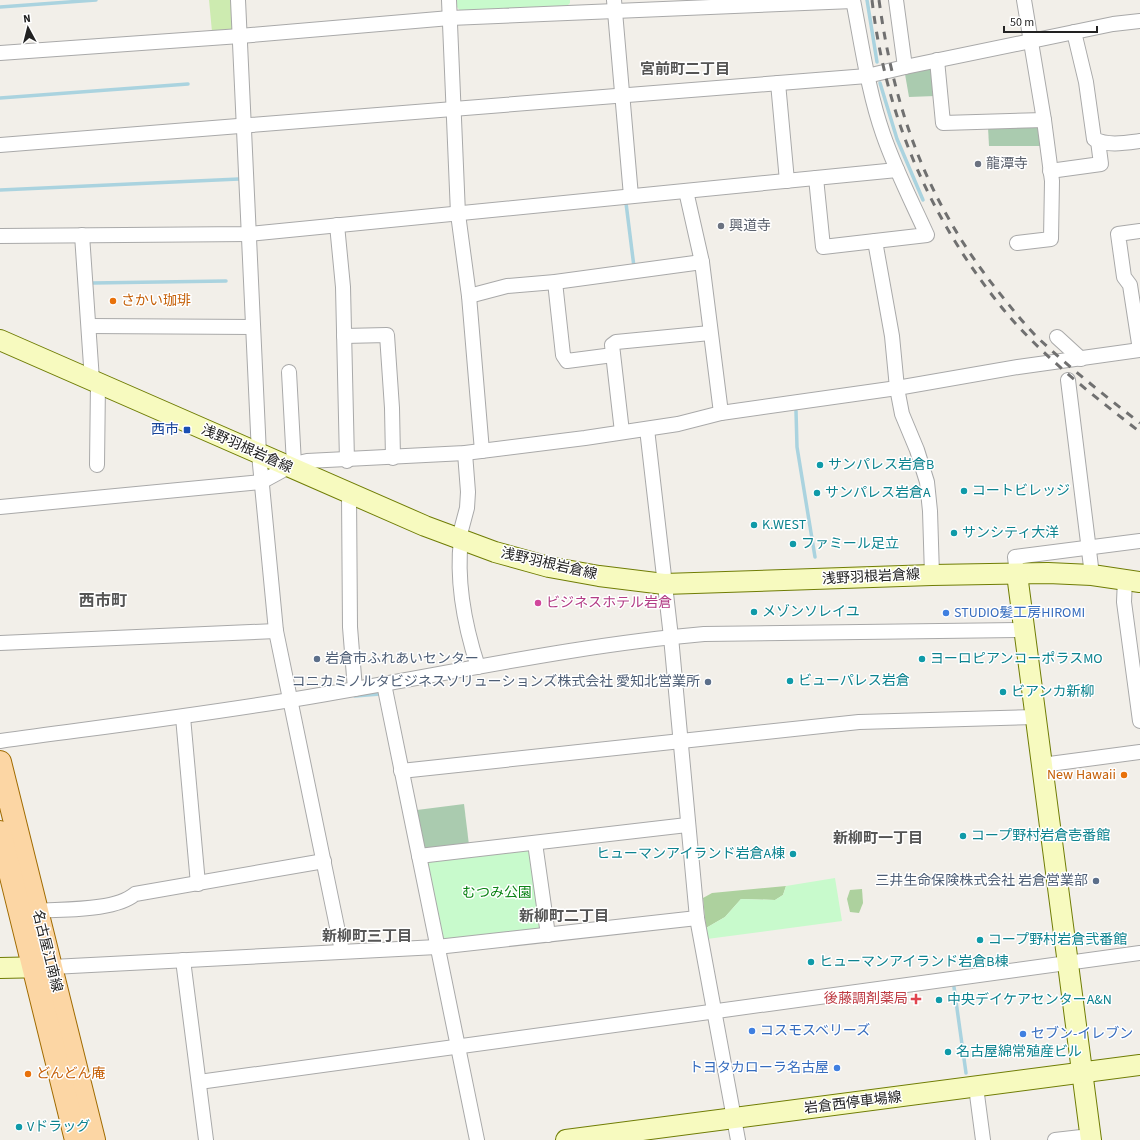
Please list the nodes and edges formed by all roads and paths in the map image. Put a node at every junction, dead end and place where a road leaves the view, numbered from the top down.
1 (238, 0) edge
2 (449, 0) edge
3 (896, 0) edge
4 (1024, 0) edge
5 (853, 1) edge
6 (615, 5) edge
7 (574, 6) edge
8 (450, 18) junction
9 (1140, 21) edge
10 (1074, 32) junction
11 (240, 36) junction
12 (1030, 41) junction
13 (0, 53) edge
14 (937, 60) junction
15 (905, 67) junction
16 (867, 76) junction
17 (778, 84) junction
18 (622, 96) junction
19 (454, 108) junction
20 (1044, 120) junction
21 (244, 125) junction
22 (1098, 141) junction
23 (1140, 141) edge
24 (0, 145) edge
25 (897, 170) junction
26 (1050, 171) junction
27 (816, 178) junction
28 (787, 181) junction
29 (686, 191) junction
30 (631, 196) junction
31 (458, 214) junction
32 (337, 226) junction
33 (1140, 231) edge
34 (249, 234) junction
35 (82, 235) junction
36 (0, 236) edge
37 (875, 241) junction
38 (1017, 243) dead end
39 (702, 262) junction
40 (555, 282) junction
41 (469, 296) junction
42 (89, 326) junction
43 (253, 327) junction
44 (710, 333) junction
45 (344, 336) junction
46 (1057, 337) dead end
47 (0, 340) edge
48 (1140, 350) edge
49 (613, 355) junction
50 (1081, 359) junction
51 (289, 372) dead end
52 (1068, 380) dead end
53 (95, 381) junction
54 (897, 388) junction
55 (721, 413) junction
56 (647, 428) junction
57 (622, 432) junction
58 (482, 451) junction
59 (465, 453) junction
60 (259, 454) junction
61 (393, 458) junction
62 (347, 460) junction
63 (97, 465) dead end
64 (291, 465) junction
65 (262, 482) junction
66 (349, 494) junction
67 (0, 507) edge
68 (460, 539) junction
69 (1140, 541) edge
70 (1089, 547) junction
71 (1017, 574) junction
72 (932, 575) junction
73 (1092, 575) junction
74 (1132, 581) edge
75 (664, 584) junction
76 (1025, 630) junction
77 (276, 631) junction
78 (670, 637) junction
79 (0, 643) edge
80 (478, 667) junction
81 (384, 684) junction
82 (355, 689) junction
83 (290, 700) junction
84 (183, 717) junction
85 (1036, 717) junction
86 (1140, 721) edge
87 (0, 741) edge
88 (680, 742) junction
89 (1140, 752) edge
90 (0, 762) edge
91 (1042, 765) junction
92 (401, 772) junction
93 (687, 825) junction
94 (0, 832) edge
95 (535, 843) junction
96 (419, 856) junction
97 (324, 861) junction
98 (198, 884) junction
99 (38, 911) junction
100 (697, 918) junction
101 (548, 935) junction
102 (437, 947) junction
103 (342, 951) junction
104 (1140, 953) edge
105 (183, 960) junction
106 (1069, 963) junction
107 (42, 967) junction
108 (0, 968) edge
109 (713, 1012) junction
110 (458, 1046) junction
111 (1140, 1065) edge
112 (1082, 1073) junction
113 (199, 1082) junction
114 (976, 1087) junction
115 (734, 1118) junction
116 (1090, 1138) edge
117 (76, 1140) edge
118 (94, 1140) edge
119 (206, 1140) edge
120 (477, 1140) edge
121 (566, 1140) edge
122 (738, 1140) edge
123 (983, 1140) edge
124 (1055, 1140) edge

1 - 11 street
2 - 8 street
3 - 15 street
4 - 12 street
5 - 6 street
5 - 16 street
6 - 7 street
6 - 18 street
7 - 8 street
8 - 11 street
8 - 19 street
9 - 10 street
10 - 12 street
10 - 22 street
11 - 13 street
11 - 21 street
12 - 14 street
12 - 20 street
14 - 15 street
14 - 20 street
15 - 16 street
16 - 17 street
16 - 25 street
17 - 18 street
17 - 28 street
18 - 19 street
18 - 30 street
19 - 21 street
19 - 31 street
20 - 26 street
21 - 24 street
21 - 34 street
22 - 23 street
22 - 26 street
25 - 27 street
25 - 37 street
26 - 38 street
27 - 28 street
27 - 37 street
28 - 29 street
29 - 30 street
29 - 39 street
30 - 31 street
31 - 32 street
31 - 41 street
32 - 34 street
32 - 45 street
33 - 48 street
34 - 35 street
34 - 43 street
35 - 36 street
35 - 42 street
37 - 54 street
39 - 40 street
39 - 44 street
40 - 41 street
40 - 49 street
41 - 58 street
42 - 43 street
42 - 53 street
43 - 60 street
44 - 49 street
44 - 55 street
45 - 61 street
45 - 62 street
46 - 50 street
47 - 53 main road, 浅野羽根岩倉線
48 - 50 street
49 - 57 street
50 - 54 street
51 - 64 street
52 - 70 street
53 - 60 main road, 浅野羽根岩倉線
53 - 63 street
54 - 55 street
54 - 72 street
55 - 56 street
56 - 57 street
56 - 75 street
57 - 58 street
58 - 59 street
59 - 61 street
59 - 68 street
60 - 64 main road, 浅野羽根岩倉線
60 - 65 street
61 - 62 street
62 - 64 street
64 - 65 street
64 - 66 main road, 浅野羽根岩倉線
65 - 67 street
65 - 77 street
66 - 68 main road, 浅野羽根岩倉線
66 - 82 street
68 - 75 main road, 浅野羽根岩倉線
68 - 80 street
69 - 70 street
70 - 71 street
70 - 73 street
71 - 72 main road, 浅野羽根岩倉線
71 - 73 main road, 浅野羽根岩倉線
71 - 76 main road
72 - 75 main road, 浅野羽根岩倉線
73 - 74 main road, 浅野羽根岩倉線
74 - 86 street
75 - 78 street
76 - 78 street
76 - 85 main road
77 - 79 street
77 - 83 street
78 - 80 street
78 - 88 street
80 - 81 street
81 - 82 street
81 - 92 street
82 - 83 street
83 - 84 street
83 - 97 street
84 - 87 street
84 - 98 street
85 - 88 street
85 - 91 main road
88 - 92 street
88 - 93 street
89 - 91 street
90 - 99 main road, 名古屋江南線
91 - 106 main road
92 - 96 street
93 - 95 street
93 - 100 street
94 - 107 main road, 名古屋江南線
95 - 96 street
95 - 101 street
96 - 102 street
97 - 98 street
97 - 103 street
98 - 99 street
99 - 107 main road, 名古屋江南線
100 - 101 street
100 - 109 street
101 - 102 street
102 - 103 street
102 - 110 street
103 - 105 street
104 - 106 street
105 - 107 street
105 - 113 street
106 - 109 street
106 - 112 main road
107 - 108 main road
107 - 117 main road, 名古屋江南線
107 - 118 main road, 名古屋江南線
109 - 110 street
109 - 115 street
110 - 113 street
110 - 120 street
111 - 112 main road, 岩倉西停車場線
112 - 114 main road, 岩倉西停車場線
112 - 116 main road
113 - 119 street
114 - 115 main road, 岩倉西停車場線
114 - 123 street
115 - 121 main road, 岩倉西停車場線
115 - 122 street
116 - 124 street

